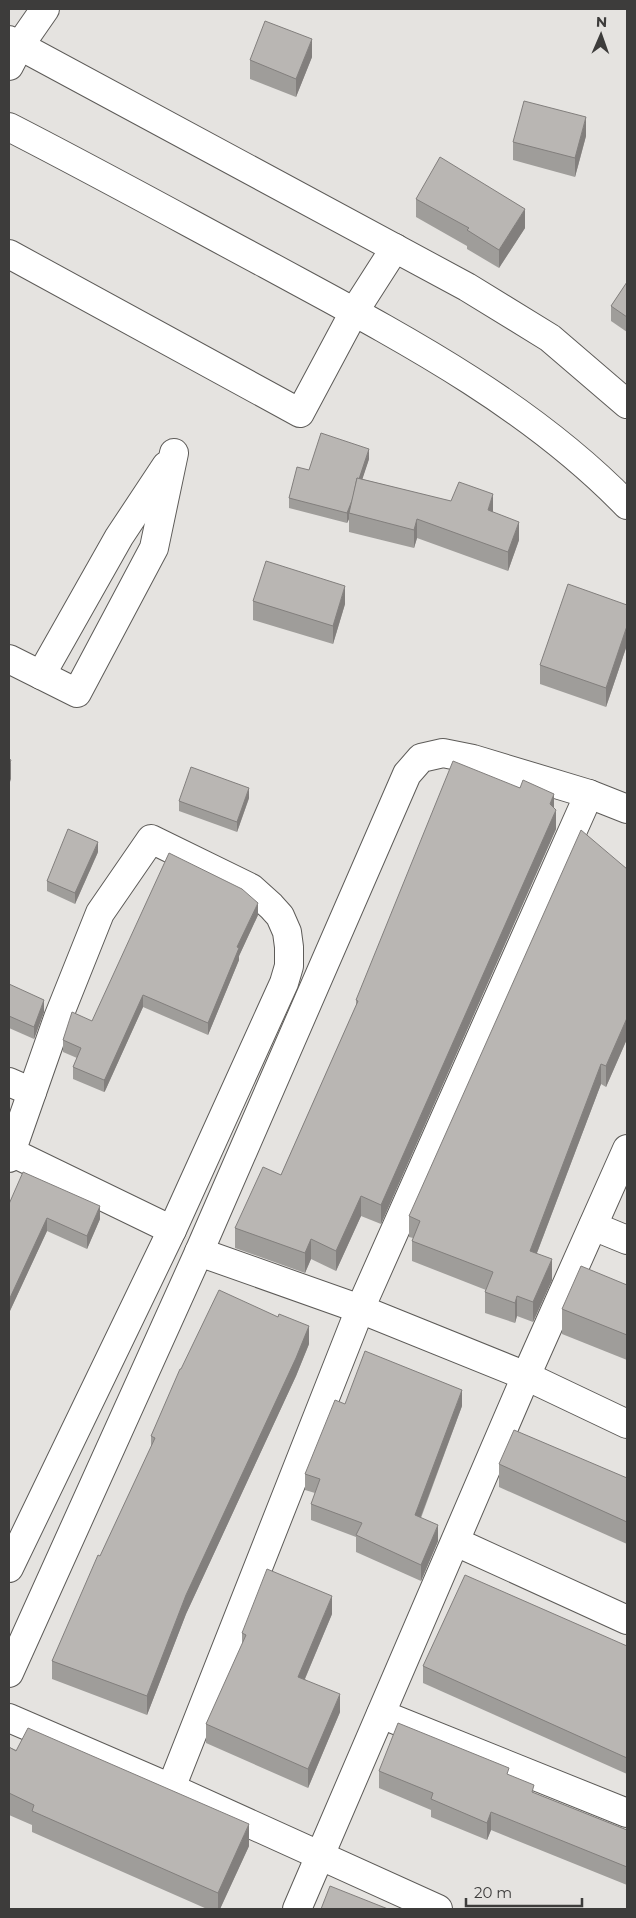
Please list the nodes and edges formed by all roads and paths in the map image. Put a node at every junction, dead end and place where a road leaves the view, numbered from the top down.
1 (45, 9) edge
2 (12, 54) edge
3 (9, 127) edge
4 (9, 254) edge
5 (389, 258) junction
6 (358, 305) junction
7 (627, 404) edge
8 (627, 505) edge
9 (9, 660) edge
10 (41, 675) junction
11 (589, 794) junction
12 (627, 810) edge
13 (20, 1087) edge
14 (627, 1148) edge
15 (10, 1154) edge
16 (592, 1226) junction
17 (172, 1230) junction
18 (627, 1240) edge
19 (198, 1252) junction
20 (360, 1309) junction
21 (526, 1376) junction
22 (627, 1424) edge
23 (456, 1542) junction
24 (9, 1568) edge
25 (627, 1620) edge
26 (9, 1673) edge
27 (381, 1714) junction
28 (9, 1718) edge
29 (171, 1788) junction
30 (627, 1812) edge
31 (321, 1856) junction
32 (297, 1909) edge
33 (438, 1909) edge

1 - 2 street
2 - 5 street
3 - 6 street
4 - 6 street
5 - 6 street
5 - 7 street
6 - 8 street
9 - 10 street
10 - 10 street
11 - 12 street
11 - 19 street
11 - 20 street
13 - 15 street
13 - 17 street
14 - 16 street
15 - 17 street
16 - 18 street
16 - 21 street
17 - 24 street
19 - 20 street
19 - 26 street
20 - 21 street
20 - 29 street
21 - 22 street
21 - 23 street
23 - 25 street
23 - 27 street
27 - 30 street
27 - 31 street
28 - 29 street
29 - 31 street
31 - 32 street
31 - 33 street

